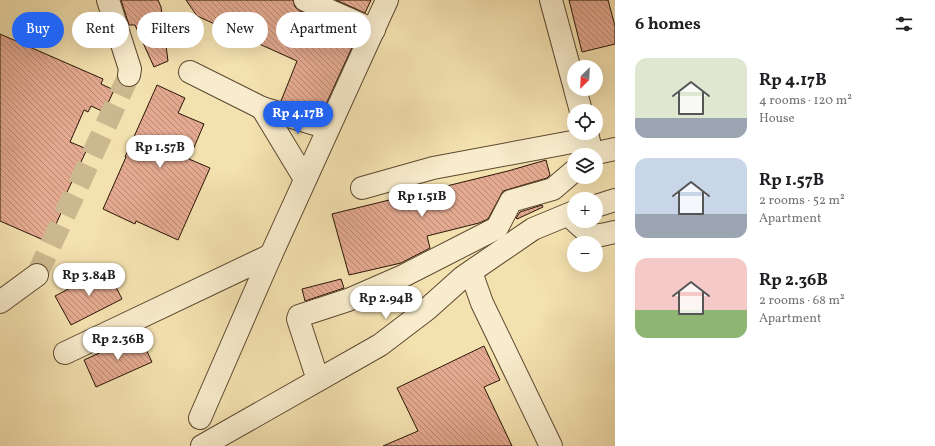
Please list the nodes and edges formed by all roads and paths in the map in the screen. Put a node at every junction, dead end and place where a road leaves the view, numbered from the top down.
1 (108, 0) edge
2 (305, 0) edge
3 (387, 0) edge
4 (551, 0) edge
5 (374, 30) junction
6 (567, 60) edge
7 (190, 72) dead end
8 (129, 75) tunnel mouth
9 (262, 108) junction
10 (328, 128) junction
11 (590, 145) edge
12 (615, 149) edge
13 (567, 176) edge
14 (305, 179) junction
15 (362, 188) dead end
16 (615, 200) edge
17 (603, 204) edge
18 (567, 219) edge
19 (585, 228) edge
20 (615, 232) edge
21 (271, 255) junction
22 (471, 272) junction
23 (37, 275) tunnel mouth
24 (0, 302) edge
25 (65, 353) dead end
26 (318, 380) junction
27 (200, 418) dead end
28 (202, 446) edge
29 (551, 446) edge

1 - 8 street
2 - 5 street
3 - 5 street
4 - 6 street
5 - 10 street
7 - 9 street
9 - 10 street
9 - 14 street
10 - 14 street
11 - 12 street
11 - 15 street
13 - 26 street
14 - 21 street
16 - 17 street
18 - 22 street
19 - 20 street
21 - 25 street
21 - 27 street
22 - 26 street
22 - 29 street
23 - 24 street
26 - 28 street

